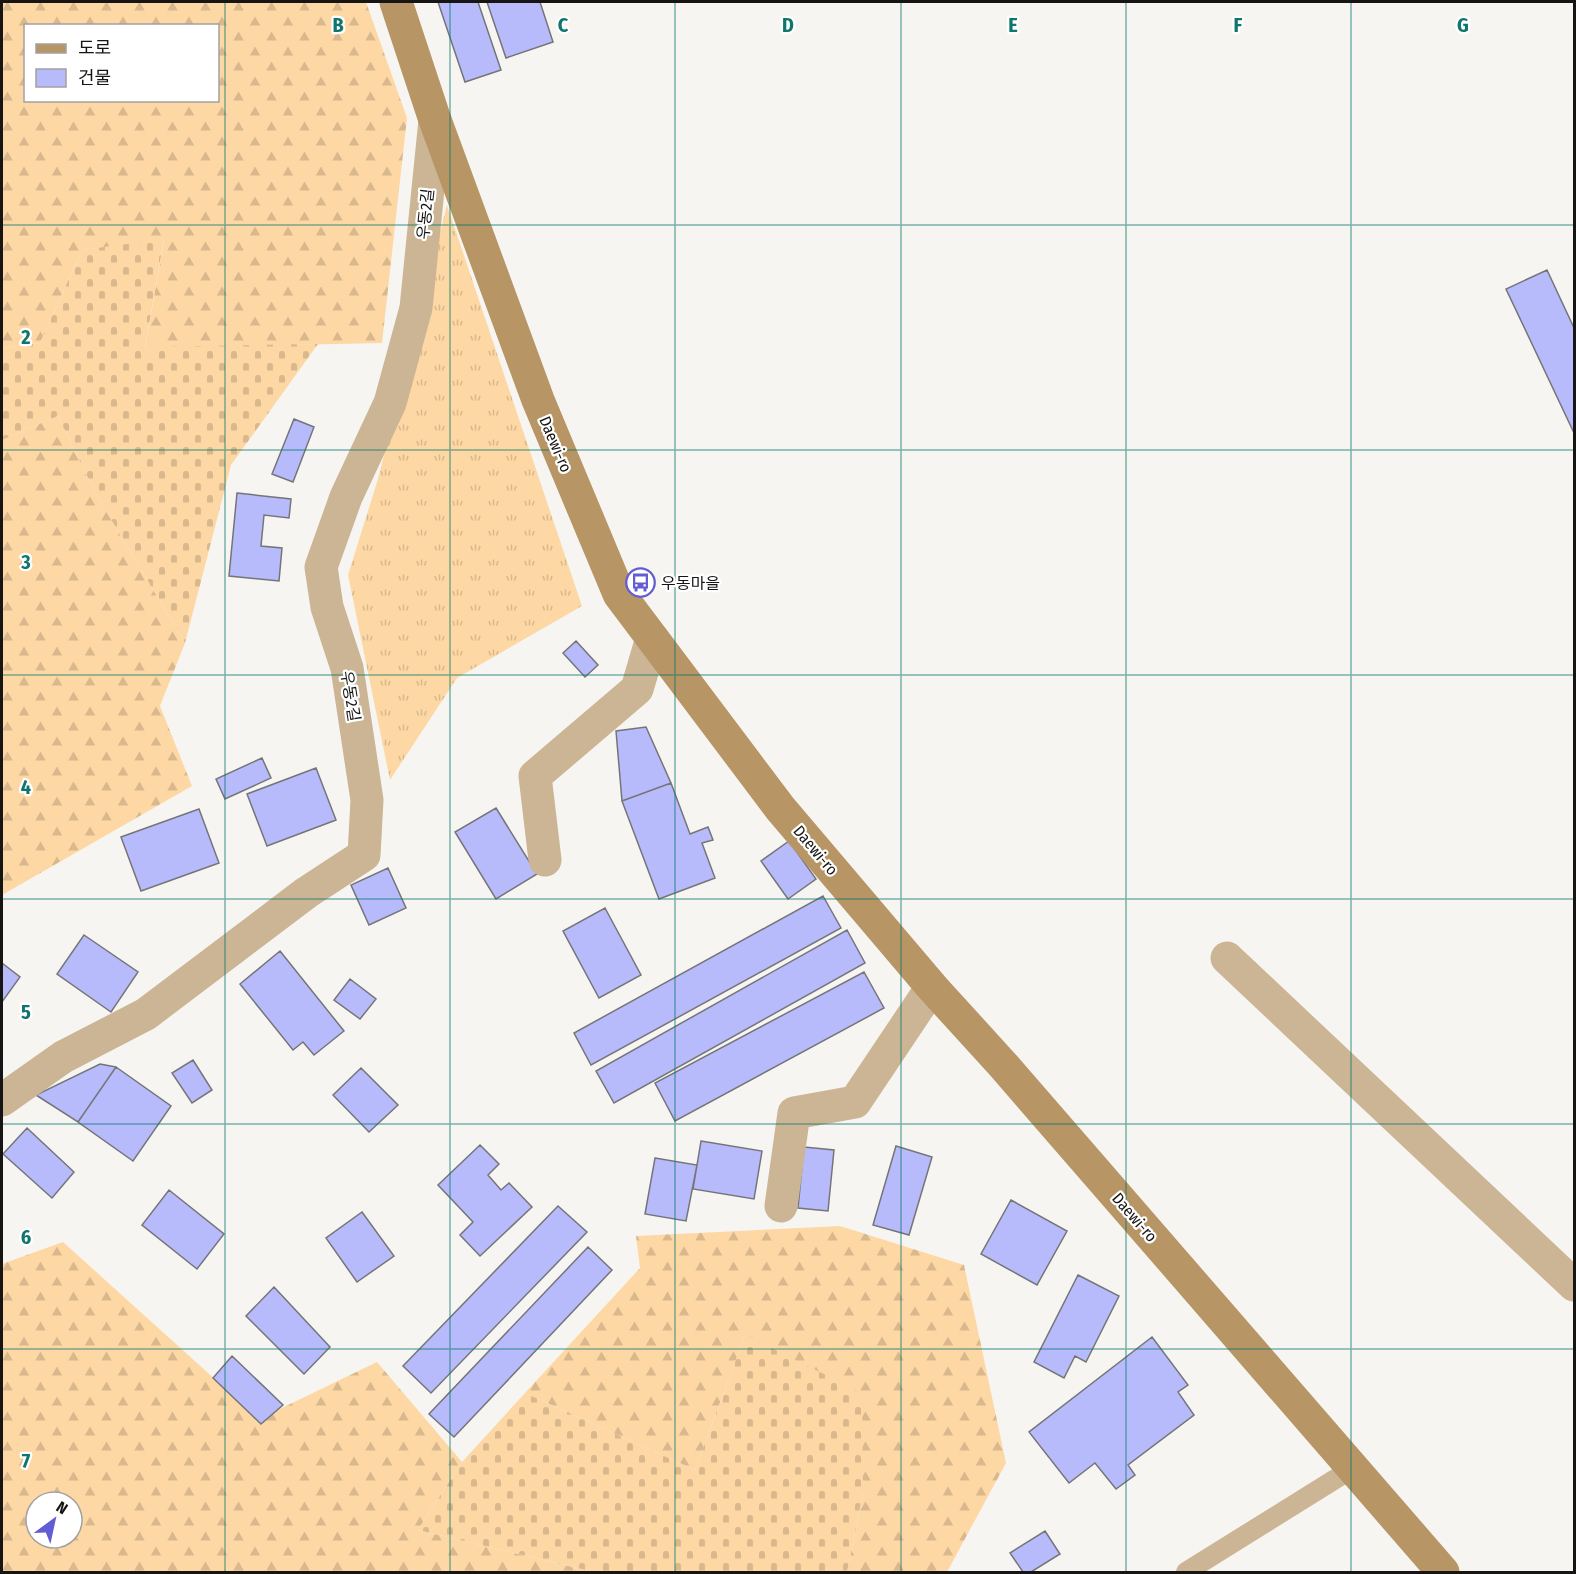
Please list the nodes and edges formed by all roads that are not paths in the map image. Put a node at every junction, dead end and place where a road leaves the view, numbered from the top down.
1 (396, 2) edge
2 (435, 120) junction
3 (652, 638) junction
4 (545, 860) dead end
5 (1227, 958) dead end
6 (932, 987) junction
7 (2, 1100) edge
8 (781, 1206) dead end
9 (1575, 1285) edge
10 (1353, 1468) junction
11 (1433, 1567) edge
12 (1186, 1572) edge

1 - 2 main road, Daewi-ro
2 - 3 main road, Daewi-ro
2 - 7 street, 우동2길
3 - 4 street
3 - 6 main road, Daewi-ro
5 - 9 street
6 - 8 street
6 - 10 main road, Daewi-ro
10 - 11 main road, Daewi-ro
10 - 12 lane

